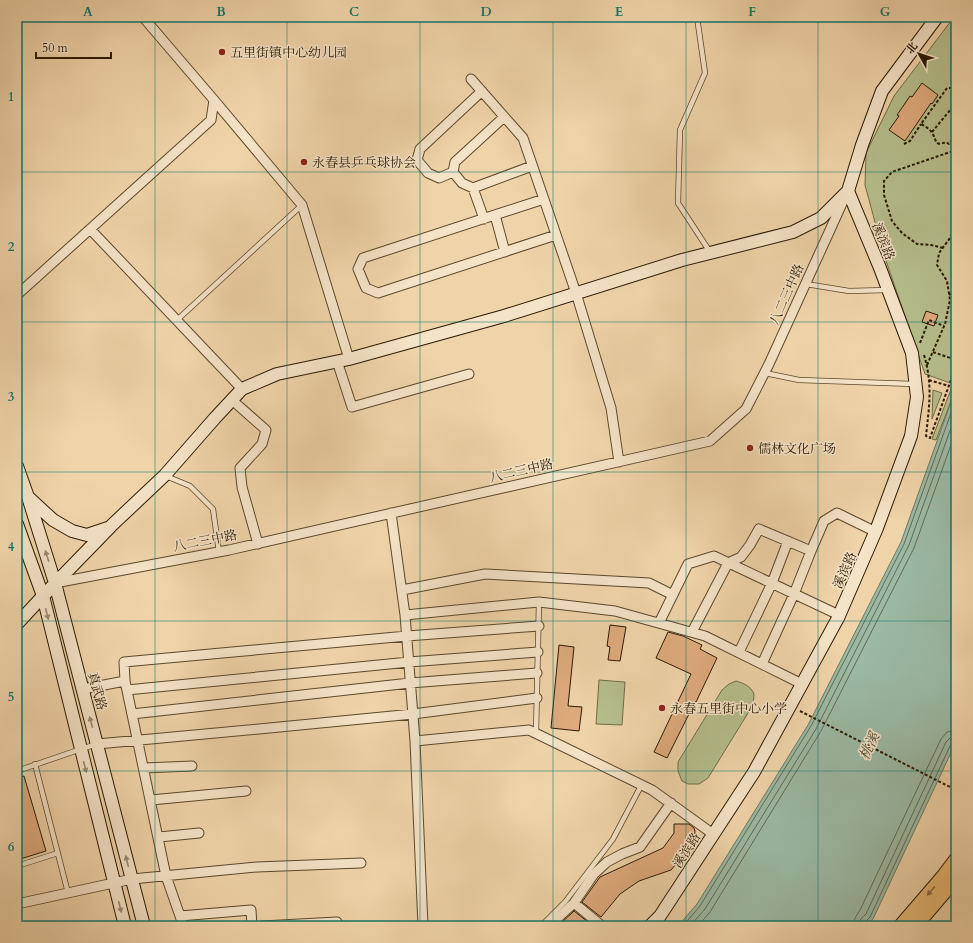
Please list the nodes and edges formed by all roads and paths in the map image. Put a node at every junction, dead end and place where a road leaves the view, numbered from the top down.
1 (143, 17) edge
2 (696, 17) edge
3 (938, 17) edge
4 (470, 79) dead end
5 (482, 91) junction
6 (956, 91) edge
7 (214, 100) junction
8 (956, 103) edge
9 (504, 117) junction
10 (922, 124) junction
11 (932, 132) junction
12 (956, 136) edge
13 (904, 144) dead end
14 (956, 150) edge
15 (532, 166) junction
16 (453, 172) junction
17 (473, 188) junction
18 (848, 191) junction
19 (544, 199) junction
20 (302, 205) junction
21 (495, 215) junction
22 (484, 219) junction
23 (956, 227) edge
24 (90, 229) junction
25 (556, 235) junction
26 (943, 248) junction
27 (505, 252) junction
28 (711, 253) junction
29 (806, 284) junction
30 (888, 290) junction
31 (956, 291) edge
32 (576, 293) junction
33 (17, 295) edge
34 (949, 295) junction
35 (177, 320) junction
36 (944, 326) junction
37 (920, 343) dead end
38 (923, 351) dead end
39 (933, 352) junction
40 (343, 360) junction
41 (956, 360) edge
42 (927, 366) junction
43 (956, 366) edge
44 (914, 371) junction
45 (765, 373) junction
46 (469, 374) dead end
47 (929, 380) junction
48 (915, 384) junction
49 (949, 386) junction
50 (242, 389) junction
51 (232, 400) junction
52 (619, 462) junction
53 (17, 466) edge
54 (165, 475) junction
55 (28, 497) junction
56 (391, 513) junction
57 (17, 524) edge
58 (111, 526) junction
59 (876, 532) junction
60 (788, 541) junction
61 (258, 544) junction
62 (811, 551) junction
63 (219, 552) junction
64 (728, 562) junction
65 (56, 583) junction
66 (772, 583) junction
67 (402, 590) junction
68 (794, 594) junction
69 (673, 595) junction
70 (43, 596) junction
71 (539, 602) junction
72 (405, 614) junction
73 (839, 615) junction
74 (660, 623) junction
75 (17, 624) edge
76 (539, 626) junction
77 (692, 632) junction
78 (407, 636) junction
79 (538, 652) junction
80 (739, 652) junction
81 (409, 662) junction
82 (762, 664) junction
83 (537, 673) junction
84 (125, 681) junction
85 (410, 683) junction
86 (802, 684) junction
87 (83, 689) junction
88 (127, 690) junction
89 (537, 698) junction
90 (790, 706) junction
91 (132, 714) junction
92 (413, 714) junction
93 (536, 733) junction
94 (138, 740) junction
95 (415, 741) junction
96 (97, 744) junction
97 (81, 749) junction
98 (36, 764) junction
99 (192, 766) dead end
100 (144, 768) junction
101 (17, 771) edge
102 (642, 784) junction
103 (956, 790) edge
104 (246, 791) dead end
105 (151, 800) junction
106 (671, 803) junction
107 (199, 833) dead end
108 (713, 834) junction
109 (159, 837) junction
110 (58, 853) junction
111 (956, 860) edge
112 (362, 863) dead end
113 (17, 866) edge
114 (166, 876) junction
115 (956, 878) edge
116 (132, 879) junction
117 (114, 883) junction
118 (68, 893) junction
119 (574, 903) junction
120 (17, 904) edge
121 (180, 916) junction
122 (125, 926) edge
123 (144, 926) edge
124 (183, 926) edge
125 (252, 926) edge
126 (262, 926) edge
127 (337, 926) edge
128 (423, 926) edge
129 (541, 926) edge
130 (549, 926) edge
131 (602, 926) edge
132 (650, 926) edge
133 (901, 926) edge
134 (915, 926) edge

1 - 7 street
2 - 28 lane
3 - 18 main road, 八二三中路
4 - 5 street
5 - 9 street
5 - 16 street
6 - 10 path
7 - 20 street
7 - 24 street
8 - 11 path
9 - 15 street
9 - 16 street
10 - 11 path
10 - 13 path
11 - 12 path
14 - 26 path
15 - 17 street
15 - 19 street
16 - 17 street
17 - 22 street
18 - 28 main road, 八二三中路
18 - 29 street, 八二三中路
18 - 30 main road, 溪滨路
19 - 21 street
19 - 25 street
20 - 35 lane
20 - 40 street
21 - 22 street
21 - 27 street
22 - 27 street
23 - 26 path
24 - 33 street
24 - 35 street
25 - 27 street
25 - 32 street
26 - 34 path
28 - 32 main road, 八二三中路
29 - 30 lane
29 - 45 street, 八二三中路
30 - 44 main road, 溪滨路
31 - 34 path
32 - 40 main road, 八二三中路
32 - 52 street
34 - 36 path
35 - 50 street
36 - 37 path
36 - 39 path
38 - 42 path
39 - 41 path
39 - 42 path
40 - 46 street
40 - 50 main road, 八二三中路
42 - 44 path
42 - 47 path
43 - 49 path
44 - 48 main road, 溪滨路
45 - 48 lane
45 - 52 street, 八二三中路
47 - 49 path
47 - 49 path
48 - 59 main road, 溪滨路
50 - 51 main road, 八二三中路
51 - 54 main road, 八二三中路
51 - 61 street
52 - 56 street, 八二三中路
53 - 55 main road, 真武路
54 - 58 main road, 八二三中路
54 - 63 lane
55 - 58 main road
65 -> 55 main road, 真武路
56 - 61 street, 八二三中路
56 - 67 street
57 - 70 main road
58 - 65 main road, 八二三中路
59 - 62 street
59 - 73 main road, 溪滨路
60 - 62 street
60 - 64 street
60 - 66 street
61 - 63 street, 八二三中路
62 - 68 street
63 - 65 street, 八二三中路
64 - 66 street
64 - 69 street
64 - 77 street
65 - 70 main road, 八二三中路
65 - 87 main road, 真武路
66 - 68 street
66 - 80 street
67 - 69 street
67 - 72 street
68 - 73 street
68 - 82 street
69 - 74 street
70 - 75 main road, 八二三中路
70 -> 97 main road
71 - 72 street
71 - 74 street
71 - 76 lane
72 - 78 street
73 - 86 main road, 溪滨路
74 - 77 street
76 - 78 street
76 - 79 lane
77 - 80 street
78 - 81 street
78 - 84 street
79 - 81 street
79 - 83 lane
80 - 82 street
81 - 85 street
81 - 88 street
82 - 86 street
83 - 85 street
83 - 89 lane
84 - 87 street
84 - 88 street
85 - 91 street
85 - 92 street
86 - 90 main road, 溪滨路
96 -> 87 main road, 真武路
88 - 91 street
89 - 92 street
89 - 93 lane
90 - 103 path
90 - 108 main road, 溪滨路
91 - 94 street
92 - 94 street
92 - 95 street
93 - 95 street
93 - 102 street
94 - 96 street
94 - 100 street
95 - 128 street
96 - 97 lane
116 -> 96 main road, 真武路
97 - 98 lane
97 -> 117 main road
98 - 101 lane
98 - 110 lane
99 - 100 street
100 - 105 street
102 - 106 street
102 - 129 lane
104 - 105 street
105 - 109 street
106 - 108 street
106 - 119 street
107 - 109 street
108 - 132 main road, 溪滨路
109 - 114 street
110 - 113 lane
110 - 118 lane
111 -> 133 main road
112 - 114 street
114 - 116 street
114 - 121 street
115 - 134 main road
116 - 117 street
116 - 123 main road, 真武路
117 - 118 street
117 -> 122 main road
118 - 120 street
119 - 130 street
119 - 131 street
121 - 124 street
121 - 125 street
126 - 127 street

